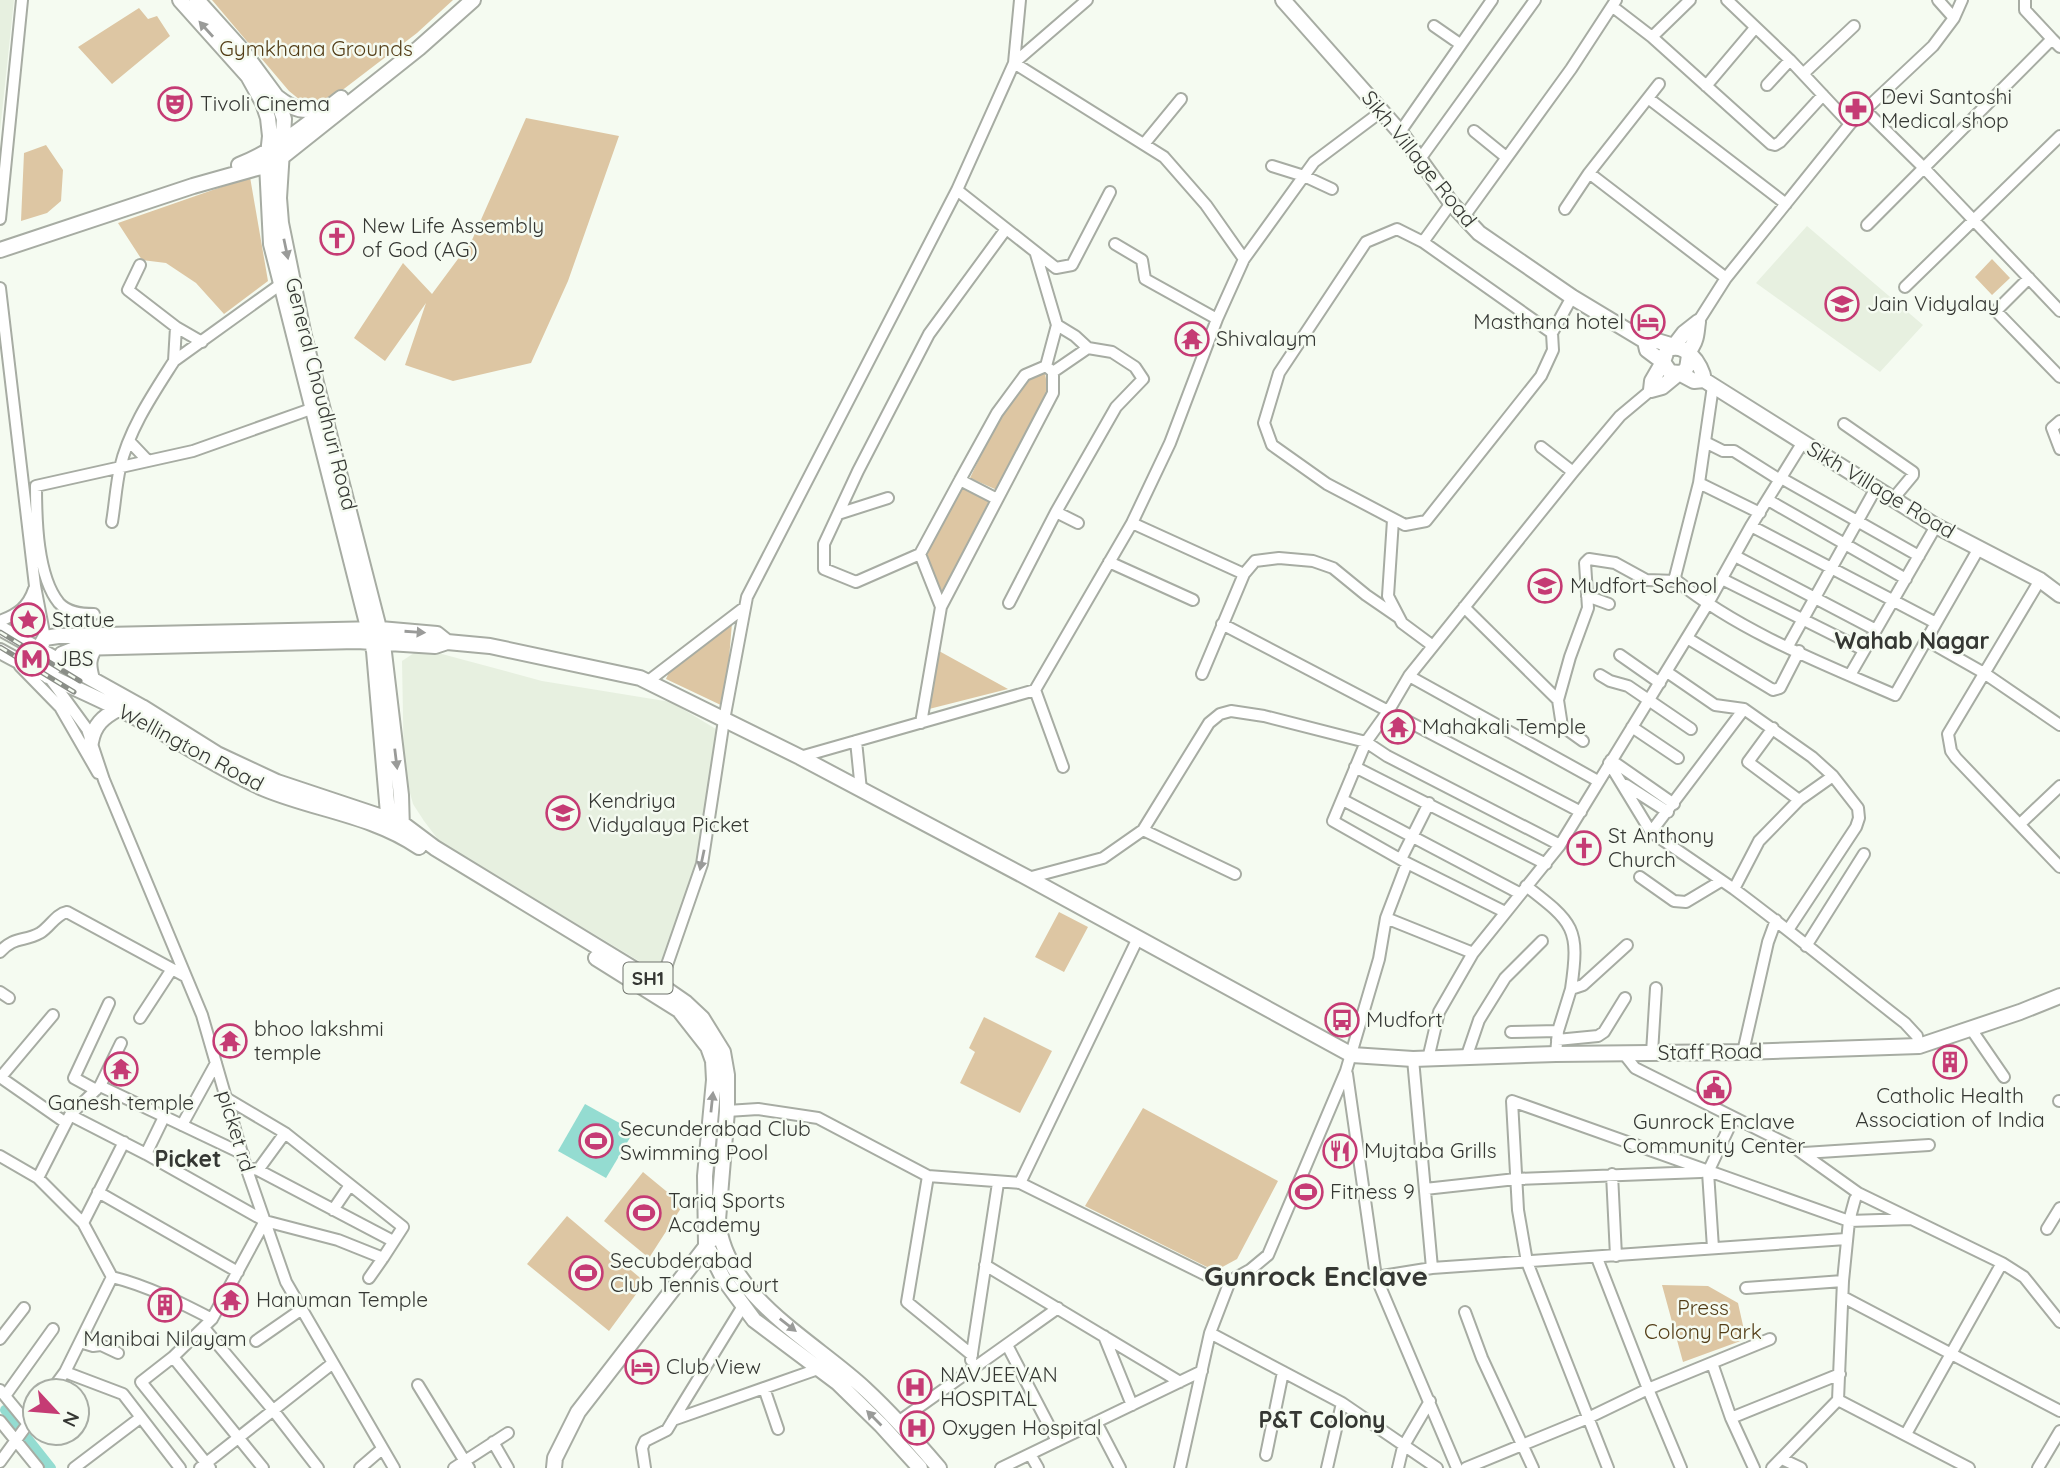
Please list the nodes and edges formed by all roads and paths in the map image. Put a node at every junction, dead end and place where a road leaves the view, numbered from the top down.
1 (22, 0) edge
2 (180, 0) edge
3 (197, 0) edge
4 (462, 0) edge
5 (473, 0) edge
6 (1020, 0) edge
7 (1087, 0) edge
8 (1283, 0) edge
9 (1492, 0) edge
10 (1535, 0) edge
11 (1690, 0) edge
12 (1938, 0) edge
13 (1962, 0) edge
14 (2024, 0) edge
15 (1615, 3) edge
16 (1735, 3) edge
17 (1954, 18) junction
18 (1434, 26) dead end
19 (1854, 26) dead end
20 (1755, 28) junction
21 (1652, 37) junction
22 (2056, 43) edge
23 (1460, 44) junction
24 (1790, 60) junction
25 (1014, 63) junction
26 (1804, 74) junction
27 (1659, 84) dead end
28 (1768, 85) dead end
29 (1706, 86) junction
30 (1823, 95) junction
31 (276, 96) junction
32 (1648, 98) junction
33 (1181, 99) dead end
34 (327, 108) junction
35 (1865, 110) junction
36 (1382, 111) junction
37 (1850, 124) junction
38 (308, 129) junction
39 (1474, 131) dead end
40 (1400, 132) junction
41 (2060, 136) edge
42 (283, 140) junction
43 (1144, 144) junction
44 (273, 157) junction
45 (1506, 157) junction
46 (1420, 159) junction
47 (1272, 166) dead end
48 (1924, 168) junction
49 (248, 170) junction
50 (1589, 173) junction
51 (1304, 176) junction
52 (268, 181) junction
53 (1332, 189) dead end
54 (957, 190) junction
55 (1110, 192) dead end
56 (1451, 204) junction
57 (1786, 204) junction
58 (1565, 209) dead end
59 (1463, 218) junction
60 (0, 219) edge
61 (1975, 221) junction
62 (1867, 225) dead end
63 (1006, 229) junction
64 (0, 240) edge
65 (1423, 242) junction
66 (1115, 244) dead end
67 (0, 250) edge
68 (1036, 254) junction
69 (1244, 259) junction
70 (139, 265) dead end
71 (1726, 278) junction
72 (2029, 278) junction
73 (281, 284) junction
74 (1905, 286) dead end
75 (0, 288) edge
76 (1572, 297) junction
77 (2060, 311) edge
78 (1217, 319) junction
79 (1698, 322) junction
80 (1057, 325) junction
81 (176, 327) junction
82 (1552, 333) junction
83 (1645, 341) junction
84 (202, 342) junction
85 (1674, 346) junction
86 (1088, 348) junction
87 (1688, 354) junction
88 (174, 361) junction
89 (1662, 362) junction
90 (1049, 369) junction
91 (1679, 373) junction
92 (2060, 377) edge
93 (1708, 383) junction
94 (1650, 390) junction
95 (311, 409) junction
96 (2060, 421) edge
97 (1844, 424) dead end
98 (130, 442) junction
99 (1704, 442) junction
100 (1803, 442) junction
101 (1541, 447) dead end
102 (2060, 449) edge
103 (148, 461) junction
104 (121, 466) junction
105 (1573, 472) junction
106 (1780, 479) junction
107 (960, 480) junction
108 (1699, 483) junction
109 (1876, 488) junction
110 (888, 498) dead end
111 (997, 499) junction
112 (1893, 499) junction
113 (1768, 500) junction
114 (1056, 512) junction
115 (1760, 513) junction
116 (838, 514) junction
117 (1393, 520) junction
118 (1857, 521) junction
119 (112, 522) dead end
120 (1078, 523) dead end
121 (1132, 523) junction
122 (1751, 526) junction
123 (1937, 526) junction
124 (1845, 544) junction
125 (1979, 548) junction
126 (920, 554) junction
127 (1735, 556) junction
128 (1919, 556) junction
129 (1109, 562) junction
130 (1831, 568) junction
131 (1244, 574) junction
132 (1722, 579) junction
133 (1906, 579) junction
134 (2040, 580) junction
135 (1677, 582) junction
136 (35, 586) junction
137 (2060, 595) edge
138 (1587, 596) junction
139 (1815, 598) junction
140 (1194, 600) dead end
141 (1893, 601) junction
142 (1009, 603) dead end
143 (1609, 604) dead end
144 (1707, 606) junction
145 (745, 607) junction
146 (941, 607) junction
147 (1465, 607) junction
148 (94, 614) dead end
149 (1398, 617) junction
150 (1803, 619) junction
151 (0, 621) edge
152 (1936, 623) junction
153 (1222, 625) junction
154 (0, 628) edge
155 (1876, 630) junction
156 (375, 636) junction
157 (1687, 638) junction
158 (1926, 640) junction
159 (42, 644) junction
160 (96, 646) junction
161 (1433, 646) junction
162 (1788, 646) junction
163 (1864, 650) junction
164 (1799, 651) junction
165 (5, 653) edge
166 (1620, 655) dead end
167 (57, 659) junction
168 (28, 666) junction
169 (1667, 672) junction
170 (1984, 673) junction
171 (1202, 674) dead end
172 (1600, 675) dead end
173 (1850, 675) junction
174 (48, 676) junction
175 (1409, 676) junction
176 (92, 679) junction
177 (647, 682) junction
178 (1660, 683) junction
179 (1035, 690) junction
180 (1558, 700) junction
181 (1649, 700) junction
182 (118, 709) junction
183 (1744, 709) junction
184 (1390, 710) junction
185 (724, 720) junction
186 (921, 723) junction
187 (2060, 725) edge
188 (1632, 727) junction
189 (1692, 729) dead end
190 (1773, 729) junction
191 (856, 741) junction
192 (1366, 741) junction
193 (1583, 741) dead end
194 (91, 742) junction
195 (800, 757) junction
196 (1678, 758) dead end
197 (1610, 762) junction
198 (1063, 767) dead end
199 (1355, 767) junction
200 (1833, 776) junction
201 (104, 780) junction
202 (1598, 780) junction
203 (1622, 782) junction
204 (2060, 786) edge
205 (385, 788) junction
206 (861, 790) junction
207 (1343, 800) junction
208 (1799, 800) junction
209 (1429, 803) junction
210 (1671, 808) junction
211 (367, 810) junction
212 (1581, 812) junction
213 (2020, 824) junction
214 (396, 827) junction
215 (1143, 830) junction
216 (1651, 832) junction
217 (1413, 837) junction
218 (1560, 845) junction
219 (1864, 854) dead end
220 (1404, 861) junction
221 (1546, 864) junction
222 (2060, 867) edge
223 (1234, 874) dead end
224 (1640, 877) dead end
225 (1028, 878) junction
226 (1721, 880) junction
227 (1734, 889) junction
228 (1523, 890) junction
229 (1505, 912) junction
230 (1386, 918) junction
231 (1776, 920) junction
232 (1788, 930) junction
233 (1138, 938) junction
234 (1542, 941) dead end
235 (1627, 945) dead end
236 (1806, 946) junction
237 (0, 952) edge
238 (1473, 953) junction
239 (172, 969) junction
240 (186, 976) junction
241 (660, 985) junction
242 (1656, 988) dead end
243 (1571, 989) junction
244 (2060, 996) edge
245 (1625, 998) dead end
246 (109, 1003) dead end
247 (53, 1015) dead end
248 (140, 1018) dead end
249 (1971, 1029) junction
250 (1511, 1032) dead end
251 (1557, 1041) junction
252 (121, 1043) dead end
253 (1919, 1046) junction
254 (1743, 1052) junction
255 (1652, 1053) junction
256 (1624, 1054) junction
257 (1352, 1055) junction
258 (1466, 1058) junction
259 (1413, 1059) junction
260 (1428, 1059) junction
261 (216, 1063) junction
262 (1346, 1072) junction
263 (0, 1077) edge
264 (2004, 1077) dead end
265 (98, 1088) junction
266 (226, 1098) junction
267 (727, 1111) junction
268 (164, 1117) junction
269 (68, 1119) junction
270 (1733, 1119) junction
271 (182, 1125) junction
272 (285, 1133) junction
273 (124, 1142) junction
274 (1929, 1145) dead end
275 (1804, 1153) junction
276 (146, 1154) junction
277 (243, 1154) junction
278 (0, 1156) edge
279 (252, 1169) junction
280 (1708, 1172) junction
281 (1612, 1174) junction
282 (928, 1177) junction
283 (38, 1178) junction
284 (1516, 1179) junction
285 (998, 1183) junction
286 (1020, 1183) junction
287 (350, 1185) junction
288 (1425, 1189) junction
289 (98, 1192) junction
290 (1855, 1199) dead end
291 (2060, 1208) edge
292 (332, 1210) junction
293 (1914, 1219) junction
294 (1849, 1220) junction
295 (265, 1221) junction
296 (83, 1223) junction
297 (2047, 1229) dead end
298 (719, 1234) junction
299 (1846, 1239) junction
300 (393, 1241) junction
301 (706, 1244) junction
302 (1713, 1248) junction
303 (1616, 1256) junction
304 (383, 1258) junction
305 (1597, 1258) junction
306 (1527, 1262) junction
307 (2002, 1263) junction
308 (985, 1265) junction
309 (1432, 1268) junction
310 (237, 1272) junction
311 (112, 1277) junction
312 (1376, 1277) junction
313 (369, 1278) dead end
314 (1230, 1281) junction
315 (1843, 1281) junction
316 (1746, 1288) dead end
317 (1843, 1297) junction
318 (743, 1306) junction
319 (24, 1308) dead end
320 (1058, 1308) junction
321 (302, 1309) junction
322 (1465, 1312) dead end
323 (212, 1319) junction
324 (2060, 1322) edge
325 (204, 1328) junction
326 (53, 1329) dead end
327 (1210, 1334) junction
328 (1104, 1336) junction
329 (0, 1339) edge
330 (1770, 1339) dead end
331 (256, 1341) dead end
332 (80, 1342) junction
333 (1007, 1345) junction
334 (118, 1353) dead end
335 (1950, 1354) junction
336 (972, 1355) junction
337 (173, 1357) junction
338 (333, 1363) junction
339 (1712, 1363) junction
340 (818, 1369) junction
341 (969, 1371) junction
342 (1202, 1371) junction
343 (65, 1372) junction
344 (1283, 1372) junction
345 (1840, 1374) junction
346 (61, 1377) edge
347 (1180, 1382) junction
348 (418, 1385) dead end
349 (764, 1388) junction
350 (1647, 1389) junction
351 (3, 1393) edge
352 (1838, 1400) junction
353 (1430, 1401) junction
354 (1342, 1403) junction
355 (1132, 1405) junction
356 (273, 1410) junction
357 (2060, 1411) edge
358 (140, 1418) junction
359 (1587, 1418) junction
360 (1731, 1418) junction
361 (0, 1420) edge
362 (673, 1420) junction
363 (898, 1422) junction
364 (1096, 1422) junction
365 (21, 1424) edge
366 (21, 1428) edge
367 (778, 1429) dead end
368 (2060, 1431) edge
369 (21, 1433) edge
370 (508, 1433) dead end
371 (1906, 1434) junction
372 (239, 1438) junction
373 (1057, 1441) junction
374 (493, 1442) junction
375 (1524, 1445) junction
376 (30, 1447) edge
377 (1403, 1447) junction
378 (382, 1449) junction
379 (1030, 1454) junction
380 (1266, 1455) dead end
381 (1782, 1458) junction
382 (0, 1462) edge
383 (177, 1464) edge
384 (206, 1466) edge
385 (462, 1466) edge
386 (38, 1468) edge
387 (74, 1468) edge
388 (162, 1468) edge
389 (263, 1468) edge
390 (318, 1468) edge
391 (360, 1468) edge
392 (394, 1468) edge
393 (508, 1468) edge
394 (554, 1468) edge
395 (645, 1468) edge
396 (920, 1468) edge
397 (939, 1468) edge
398 (1001, 1468) edge
399 (1038, 1468) edge
400 (1119, 1468) edge
401 (1180, 1468) edge
402 (1327, 1468) edge
403 (1398, 1468) edge
404 (1437, 1468) edge
405 (1457, 1468) edge
406 (1465, 1468) edge
407 (1532, 1468) edge
408 (1608, 1468) edge
409 (1681, 1468) edge
410 (1754, 1468) edge
411 (1772, 1468) edge
412 (1801, 1468) edge
413 (1969, 1468) edge
414 (2038, 1468) edge

1 - 60 street
44 -> 2 main road, General Choudhuri Road
3 - 31 main road
4 - 34 main road
5 - 38 main road
6 - 25 street
7 - 25 street
8 - 36 main road, Sikh Village Road
9 - 23 street
10 - 46 street
11 - 21 street
12 - 17 street
13 - 17 street
14 - 22 street
15 - 21 street
15 - 45 street
16 - 20 street
17 - 35 street
18 - 23 street
19 - 26 street
20 - 24 street
20 - 29 street
21 - 29 street
22 - 48 street
23 - 40 street
24 - 26 street
24 - 28 street
25 - 43 street
25 - 54 street
26 - 30 street
27 - 32 street
29 - 30 street
30 - 37 street
31 - 34 main road
31 - 42 main road
32 - 50 street
32 - 57 street
33 - 43 street
34 - 38 main road
35 - 37 street
35 - 48 street
36 - 40 main road, Sikh Village Road
36 - 51 street
37 - 57 street
38 - 42 main road
38 - 44 main road
39 - 45 street
40 - 46 main road, Sikh Village Road
41 - 61 street
42 - 44 main road
43 - 69 street
44 - 49 main road
44 - 52 main road
44 - 64 main road
44 -> 156 main road, General Choudhuri Road
45 - 59 street
46 - 56 main road, Sikh Village Road
47 - 51 street
48 - 61 street
48 - 62 street
49 - 52 main road
49 - 67 main road
50 - 58 street
50 - 71 street
51 - 53 street
51 - 69 street
52 - 73 main road
54 - 63 street
54 - 145 street
55 - 68 street
56 - 59 main road, Sikh Village Road
56 - 65 street
57 - 71 street
59 - 76 main road, Sikh Village Road
61 - 72 street
61 - 74 street
63 - 68 street
63 - 116 street
65 - 82 street
65 - 117 street
66 - 78 street
68 - 80 street
69 - 78 street
70 - 81 street
71 - 79 street
72 - 77 street
72 - 92 street
73 - 84 street
73 - 95 main road
75 - 136 street
76 - 82 street
76 - 83 main road, Sikh Village Road
78 - 121 street
79 - 85 main road
79 - 87 main road
80 - 86 street
80 - 90 street
81 - 84 street
81 - 88 street
82 - 117 street
83 - 85 main road
83 - 89 main road
84 - 88 street
85 - 87 main road
85 - 89 main road
86 - 90 street
86 - 114 street
87 - 91 main road
87 - 93 main road
88 - 98 street
89 - 91 main road
89 - 94 main road
90 - 107 street
90 - 111 street
91 - 93 main road
91 - 94 main road
93 - 99 street
93 - 100 main road, Sikh Village Road
94 - 105 street
95 - 103 street
95 - 156 main road
96 - 102 street
97 - 112 street
98 - 103 street
98 - 104 street
99 - 106 street
99 - 108 street
100 - 106 street
100 - 109 main road, Sikh Village Road
101 - 105 street
103 - 104 street
104 - 119 street
104 - 148 street
105 - 147 street
106 - 113 street
106 - 118 street
107 - 111 street
107 - 126 street
108 - 115 street
108 - 135 street
109 - 112 main road, Sikh Village Road
109 - 118 street
110 - 116 street
111 - 146 street
112 - 123 main road, Sikh Village Road
113 - 115 street
113 - 124 street
114 - 120 street
114 - 142 street
115 - 122 street
116 - 126 street
117 - 149 street
118 - 124 street
118 - 128 street
121 - 129 street
121 - 131 street
122 - 127 street
122 - 130 street
123 - 125 main road, Sikh Village Road
123 - 128 street
124 - 130 street
124 - 133 street
125 - 134 main road, Sikh Village Road
125 - 152 street
126 - 146 street
127 - 132 street
127 - 139 street
128 - 133 street
129 - 140 street
129 - 179 street
130 - 139 street
130 - 141 street
131 - 149 street
131 - 153 street
132 - 144 street
132 - 150 street
133 - 141 street
134 - 137 main road, Sikh Village Road
134 - 170 street
135 - 138 street
135 - 144 street
136 - 151 street
136 - 159 street
138 - 143 street
138 - 180 street
139 - 150 street
139 - 155 street
141 - 152 street
141 - 155 street
144 - 157 street
144 - 162 street
145 - 177 street
145 - 185 street
146 - 186 street
147 - 161 street
147 - 180 street
149 - 161 street
150 - 162 street
150 - 163 street
152 - 158 street
153 - 171 street
153 - 184 street
154 - 159 main road, SH1
155 - 163 street
156 - 159 main road
156 - 160 main road
156 - 177 main road
156 - 205 main road
156 -> 214 main road
157 - 164 street
157 - 169 street
158 - 170 street
158 - 173 street
159 - 167 main road, SH1
159 - 168 main road
160 - 167 main road
160 - 176 main road
161 - 175 street
162 - 164 street
163 - 173 street
164 - 173 street
165 - 168 main road, Wellington Road / SH1
165 - 201 street, picket rd
166 - 178 street
167 - 174 main road
167 - 176 main road, SH1
168 - 174 main road, Wellington Road / SH1
169 - 178 street
169 - 183 street
170 - 187 street
170 - 213 street
172 - 181 street
174 - 182 main road, Wellington Road / SH1
174 - 194 street, picket rd
175 - 184 street
175 - 202 street
176 - 211 main road, SH1
177 - 185 main road
178 - 181 street
179 - 186 street
179 - 198 street
180 - 193 street
181 - 188 street
181 - 189 street
182 - 194 main road
182 - 214 main road, Wellington Road / SH1
183 - 190 street
183 - 210 street
184 - 192 street
184 - 212 street
185 - 195 main road
185 -> 241 street
186 - 191 street
188 - 196 street
188 - 197 street
190 - 200 street
190 - 208 street
191 - 195 street
191 - 206 street
192 - 199 street
192 - 215 street
192 - 218 street
194 - 201 street, picket rd
195 - 206 main road
197 - 202 street
197 - 203 street
197 - 210 street
199 - 207 street
199 - 209 street
200 - 208 street
200 - 232 street
201 - 240 street, picket rd
202 - 212 street
203 - 210 street
203 - 216 street
204 - 213 street
205 - 211 main road
205 - 214 main road
206 - 225 main road
207 - 217 street
207 - 220 street
208 - 227 street
209 - 217 street
209 - 221 street
210 - 216 street
211 - 214 main road, SH1
212 - 218 street
213 - 222 street
214 - 241 main road, SH1
301 -> 214 main road, SH1
215 - 223 street
215 - 225 street
216 - 226 street
217 - 220 street
217 - 228 street
218 - 221 street
219 - 236 street
220 - 229 street
220 - 230 street
221 - 228 street
224 - 226 street
225 - 233 main road
226 - 227 street
227 - 231 street
228 - 229 street
228 - 243 street
229 - 238 street
230 - 238 street
230 - 257 street
231 - 232 street
231 - 254 street
232 - 236 street
233 - 257 main road
233 - 286 street
234 - 258 street
235 - 243 street
236 - 253 street
237 - 239 street
238 - 260 street
239 - 240 street
239 - 248 street
240 - 261 street, picket rd
241 - 267 main road, SH1
242 - 255 street
243 - 251 street
244 - 249 main road, Staff Road
245 - 251 street
246 - 265 street
247 - 263 street
249 - 253 main road, Staff Road
249 - 264 street
250 - 251 street
251 - 256 main road, Staff Road
251 - 258 main road, Staff Road
252 - 265 street
253 - 254 main road, Staff Road
254 - 255 main road, Staff Road
255 - 256 main road, Staff Road
256 - 270 street
257 - 259 main road, Staff Road
257 - 262 street
258 - 260 main road, Staff Road
259 - 260 main road, Staff Road
259 - 288 street
261 - 266 street, picket rd
261 - 271 street
262 - 312 street
262 - 314 street
263 - 269 street
265 - 268 street
265 - 269 street
266 - 272 street
266 - 277 street, picket rd
267 - 282 street
267 - 298 main road, SH1
268 - 271 street
268 - 276 street
269 - 273 street
269 - 283 street
270 - 275 street
270 - 280 street
271 - 277 street
272 - 279 street
272 - 287 street
273 - 276 street
273 - 289 street
274 - 275 street
275 - 293 street
276 - 295 street
277 - 279 street, picket rd
278 - 283 street
279 - 292 street
279 - 295 street, picket rd
280 - 281 street
280 - 284 street
280 - 294 street
280 - 302 street
281 - 284 street
281 - 303 street
282 - 285 street
282 - 336 street
283 - 296 street
284 - 288 street
284 - 306 street
285 - 286 street
285 - 308 street
286 - 314 street
287 - 292 street
287 - 300 street
288 - 309 street
289 - 296 street
289 - 310 street
290 - 294 street
291 - 297 street
292 - 300 street
293 - 294 street
293 - 307 street
294 - 299 street
295 - 304 street
295 - 310 street
295 - 321 street, picket rd
296 - 311 street
298 - 301 main road
298 -> 363 main road, SH1
299 - 302 street
299 - 315 street
300 - 304 street
301 - 318 main road, SH1
301 - 394 main road
302 - 303 street
303 - 305 street
304 - 313 street
305 - 306 street
305 - 350 street
306 - 309 street
306 - 359 street
307 - 324 street
307 - 335 street
308 - 320 street
308 - 336 street
309 - 312 street
310 - 323 street
311 - 323 street
311 - 332 street
312 - 353 street
314 - 327 street
315 - 316 street
315 - 317 street
317 - 335 street
317 - 345 street
318 - 340 main road, SH1
318 - 362 street
319 - 329 street
320 - 328 street
320 - 333 street
321 - 331 street
321 - 338 street, picket rd
322 - 375 street
323 - 325 street
325 - 337 street
325 - 356 street
326 - 351 street
327 - 342 street
327 - 344 street
328 - 347 street
328 - 355 street
330 - 339 street
332 - 334 street
332 - 343 street
333 - 341 street
333 - 373 street
335 - 357 street
335 - 371 street
336 - 341 street
337 - 372 street
337 - 384 street
338 - 356 street
338 - 378 street, picket rd
339 - 350 street
339 - 360 street
340 - 349 street
396 -> 340 main road, SH1
341 - 363 street
342 - 347 street
342 - 401 street
343 - 346 street
343 - 358 street
344 - 354 street
344 - 380 street
345 - 352 street
345 - 360 street
347 - 355 street
348 - 385 street
349 - 362 street
349 - 367 street
350 - 359 street
350 - 409 street
351 - 365 street
352 - 371 street
352 - 381 street
353 - 377 street
353 - 405 street
354 - 377 street
354 - 402 street
355 - 364 street
356 - 372 street
356 - 390 street
358 - 383 street
358 - 387 street
359 - 375 street
359 - 408 street
360 - 410 street
361 - 366 street
362 - 395 street
363 - 397 main road, SH1
364 - 373 street
364 - 400 street
368 - 414 street
369 - 382 street
370 - 374 street
371 - 413 street
372 - 384 street
372 - 389 street
373 - 379 street
374 - 385 street
374 - 393 street
375 - 406 street
375 - 407 street
376 - 386 street
377 - 403 street
377 - 404 street
378 - 391 street
378 - 392 street, picket rd
379 - 398 street
379 - 399 street
381 - 411 street
381 - 412 street
383 - 388 street

